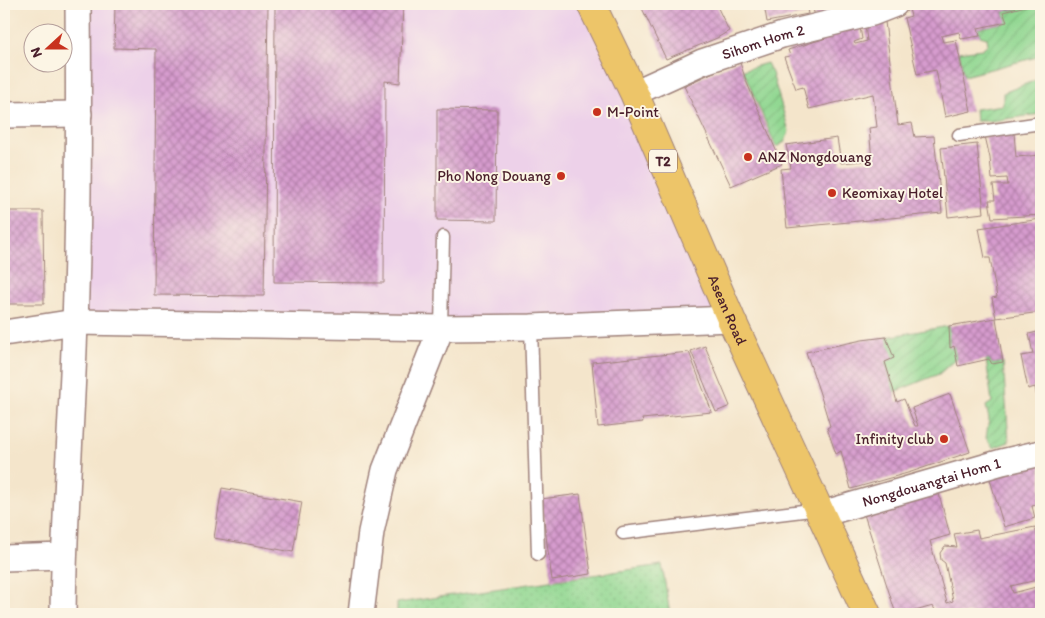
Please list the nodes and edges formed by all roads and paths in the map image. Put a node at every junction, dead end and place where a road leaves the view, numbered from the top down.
1 (78, 4) edge
2 (591, 4) edge
3 (895, 4) edge
4 (634, 93) junction
5 (79, 114) junction
6 (4, 115) edge
7 (1041, 123) edge
8 (959, 135) dead end
9 (443, 237) dead end
10 (731, 319) junction
11 (75, 322) junction
12 (531, 327) junction
13 (440, 328) junction
14 (4, 333) edge
15 (1041, 453) edge
16 (820, 512) junction
17 (623, 533) dead end
18 (538, 554) dead end
19 (64, 556) junction
20 (4, 558) edge
21 (63, 614) edge
22 (361, 614) edge
23 (867, 614) edge

1 - 5 street
2 - 4 main road, Asean Road / T2
3 - 4 street, Sihom Hom 2
4 - 10 main road, Asean Road / T2
5 - 6 street
5 - 11 street
7 - 8 lane
9 - 13 lane
10 - 12 street
10 - 16 main road, Asean Road / T2
11 - 13 street
11 - 14 street
11 - 19 street
12 - 13 street
12 - 18 lane
13 - 22 street
15 - 16 street, Nongdouangtai Hom 1
16 - 17 lane
16 - 23 main road, Asean Road / T2
19 - 20 street
19 - 21 street

